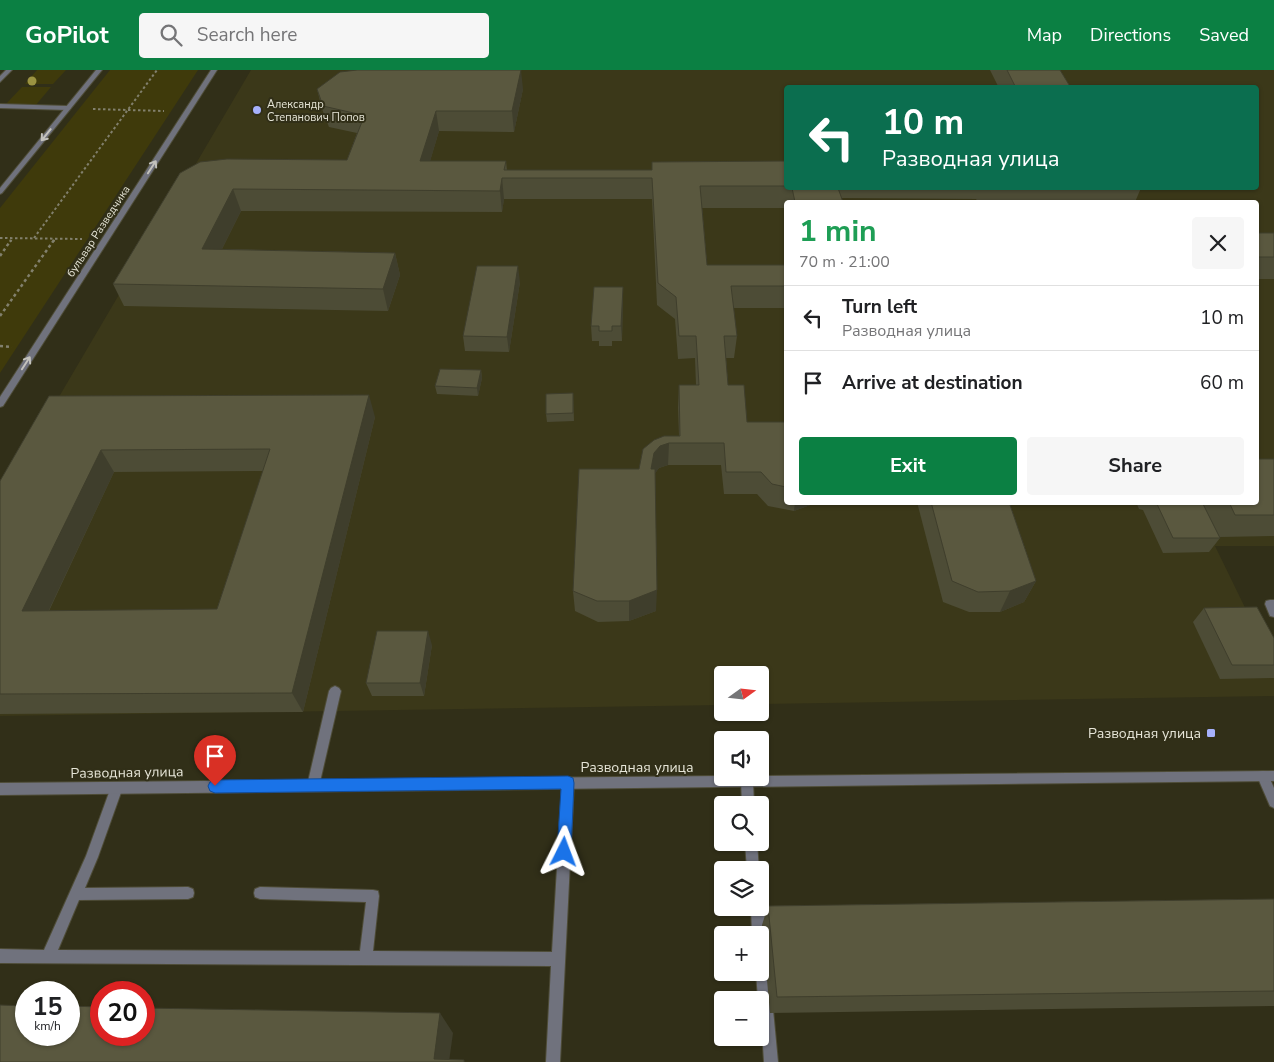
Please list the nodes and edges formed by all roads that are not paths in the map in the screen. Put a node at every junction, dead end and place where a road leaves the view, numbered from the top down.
1 (10, 70) edge
2 (99, 70) edge
3 (214, 70) edge
4 (0, 80) edge
5 (0, 106) edge
6 (68, 108) junction
7 (0, 192) edge
8 (0, 404) edge
9 (1274, 604) edge
10 (1274, 613) edge
11 (335, 691) dead end
12 (1269, 776) edge
13 (714, 781) edge
14 (769, 781) edge
15 (568, 783) junction
16 (313, 786) junction
17 (117, 787) junction
18 (0, 788) edge
19 (1274, 802) edge
20 (188, 893) dead end
21 (260, 893) dead end
22 (76, 894) junction
23 (0, 956) edge
24 (48, 956) junction
25 (366, 957) junction
26 (559, 959) junction
27 (763, 981) edge
28 (553, 1062) edge
29 (771, 1062) edge

1 - 4 street
2 - 6 street
8 -> 3 street, бульвар Разведчика
5 - 6 street
6 -> 7 street
9 - 10 street
11 - 16 street
12 - 14 street, Разводная улица
12 - 19 street
13 - 15 street, Разводная улица
15 - 16 street, Разводная улица
15 - 26 street
16 - 17 street, Разводная улица
17 - 18 street, Разводная улица
17 - 22 street
20 - 22 street
21 - 25 street
22 - 24 street
23 - 24 street
24 - 25 street
25 - 26 street
26 - 28 street
27 - 29 street

